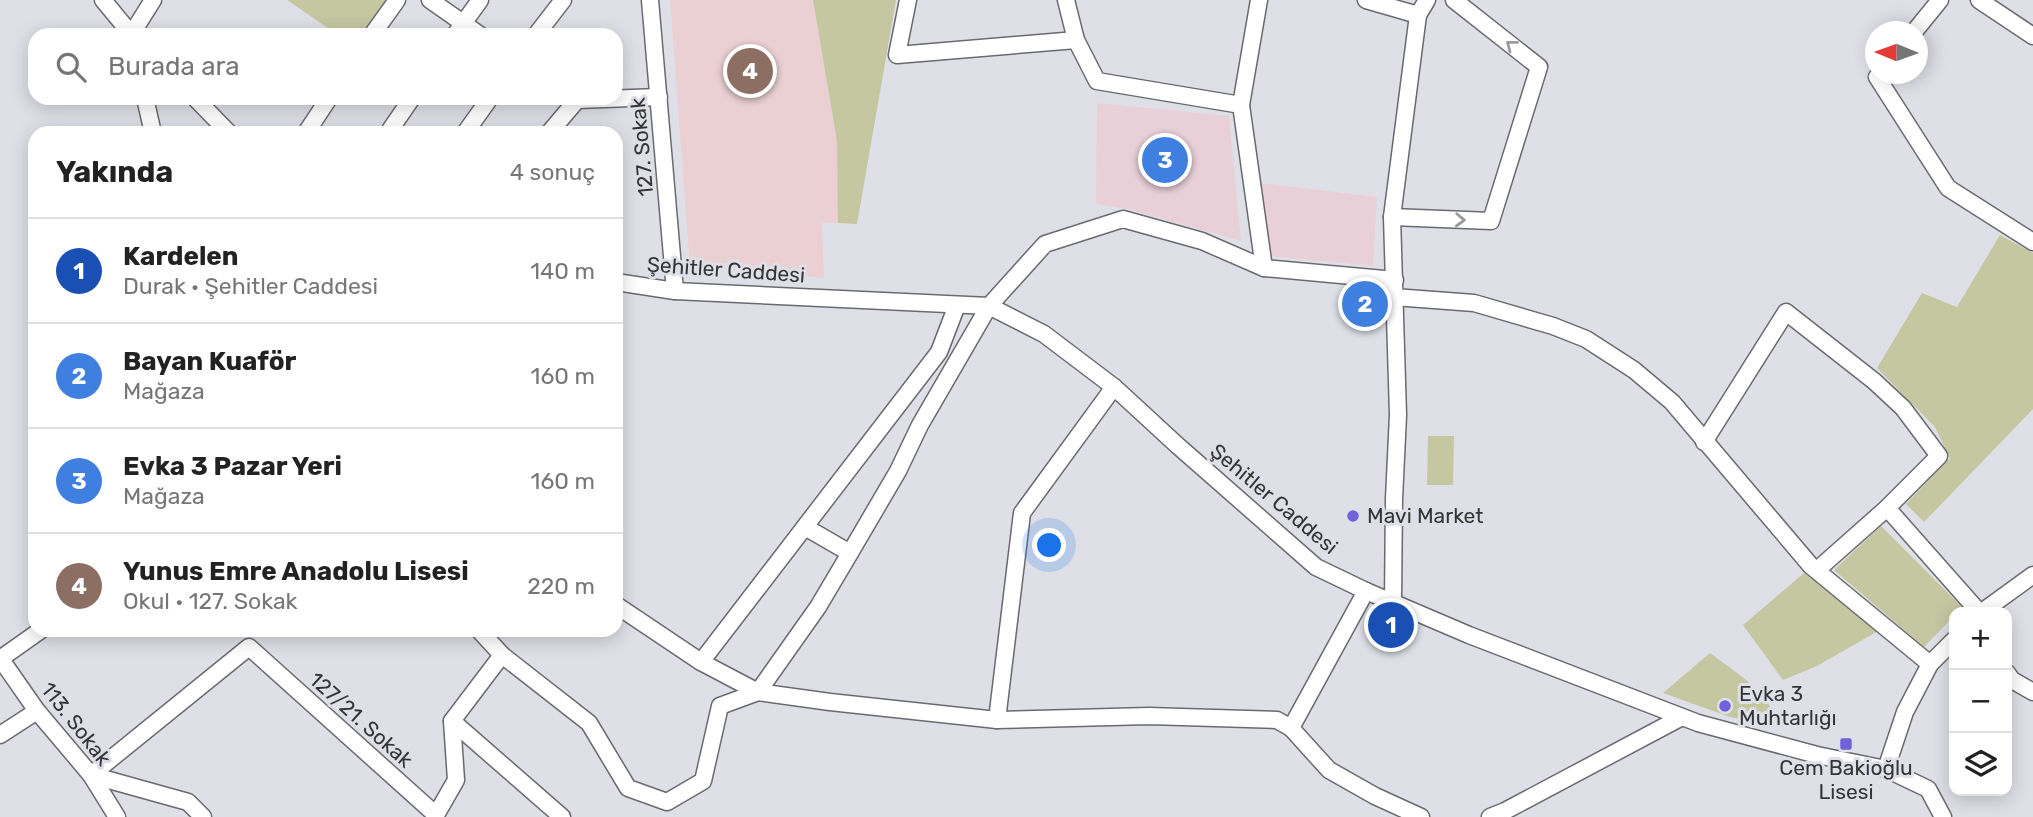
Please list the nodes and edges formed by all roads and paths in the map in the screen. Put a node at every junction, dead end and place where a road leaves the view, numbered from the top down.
1 (103, 0) edge
2 (153, 0) edge
3 (397, 0) edge
4 (430, 0) edge
5 (481, 0) edge
6 (564, 0) edge
7 (650, 0) edge
8 (908, 0) edge
9 (1066, 0) edge
10 (1259, 0) edge
11 (1366, 0) edge
12 (1427, 0) edge
13 (1454, 0) edge
14 (1940, 0) edge
15 (1979, 0) edge
16 (1418, 15) junction
17 (1923, 21) edge
18 (126, 28) edge
19 (135, 28) edge
20 (377, 28) edge
21 (459, 28) edge
22 (461, 28) edge
23 (542, 28) edge
24 (2033, 36) edge
25 (1076, 40) junction
26 (1881, 84) edge
27 (659, 97) junction
28 (623, 98) edge
29 (147, 105) edge
30 (202, 105) edge
31 (324, 105) edge
32 (407, 105) edge
33 (485, 105) edge
34 (571, 105) edge
35 (1241, 105) junction
36 (151, 126) edge
37 (222, 126) edge
38 (311, 126) edge
39 (393, 126) edge
40 (470, 126) edge
41 (555, 126) edge
42 (1392, 217) junction
43 (2033, 242) edge
44 (1264, 268) junction
45 (1395, 280) junction
46 (623, 283) edge
47 (675, 291) junction
48 (1394, 297) junction
49 (957, 305) junction
50 (989, 306) junction
51 (1114, 387) junction
52 (1704, 442) junction
53 (1887, 508) junction
54 (805, 527) junction
55 (850, 553) junction
56 (1817, 570) junction
57 (2033, 575) edge
58 (1366, 591) junction
59 (1393, 603) junction
60 (1976, 607) edge
61 (1988, 607) edge
62 (623, 611) edge
63 (31, 637) edge
64 (485, 637) edge
65 (1949, 645) edge
66 (502, 655) junction
67 (0, 658) edge
68 (701, 662) junction
69 (1930, 664) junction
70 (2012, 680) edge
71 (758, 692) junction
72 (2033, 692) edge
73 (37, 711) junction
74 (1682, 717) junction
75 (997, 720) junction
76 (452, 721) junction
77 (1291, 728) junction
78 (0, 735) edge
79 (1886, 769) junction
80 (91, 775) junction
81 (1501, 815) edge
82 (436, 816) edge
83 (117, 817) edge
84 (203, 817) edge
85 (562, 817) edge
86 (1421, 817) edge
87 (1943, 817) edge

1 - 18 street
2 - 19 street
3 - 20 street
4 - 21 street
5 - 22 street
6 - 23 street
7 - 27 street, 127. Sokak
8 - 25 street
9 - 25 street
10 - 35 street
11 - 16 street
12 - 16 street
42 -> 13 street
14 - 17 street
15 - 24 street
16 - 42 street
25 - 35 street
26 - 43 street
27 - 28 street
27 - 47 street, 127. Sokak
29 - 36 street
30 - 37 street
31 - 38 street
32 - 39 street
33 - 40 street
34 - 41 street
35 - 44 street
42 - 45 street
44 - 45 street
44 - 50 street
45 - 48 street
46 - 47 street, Şehitler Caddesi
47 - 49 street, Şehitler Caddesi
48 - 52 street
48 - 59 street
49 - 50 street, Şehitler Caddesi
49 - 54 street
50 - 51 street, Şehitler Caddesi
50 - 55 street
51 - 58 street, Şehitler Caddesi
51 - 75 street
52 - 53 street
52 - 56 street
53 - 56 street
53 - 60 street
54 - 55 street
54 - 68 street
55 - 71 street
56 - 69 street
57 - 61 street
58 - 59 street, Şehitler Caddesi
58 - 77 street
59 - 74 street, Şehitler Caddesi
62 - 68 street
63 - 67 street
64 - 66 street
65 - 69 street
66 - 71 street
66 - 76 street
67 - 73 street, 113. Sokak
68 - 71 street
69 - 79 street
70 - 72 street
71 - 75 street
73 - 78 street
73 - 80 street, 113. Sokak
74 - 79 street, Şehitler Caddesi
74 - 81 street
75 - 77 street
76 - 82 street, 127/21. Sokak
76 - 85 street
77 - 86 street
79 - 87 street, Şehitler Caddesi
80 - 82 street, 127/21. Sokak
80 - 83 street, 113. Sokak
80 - 84 street

